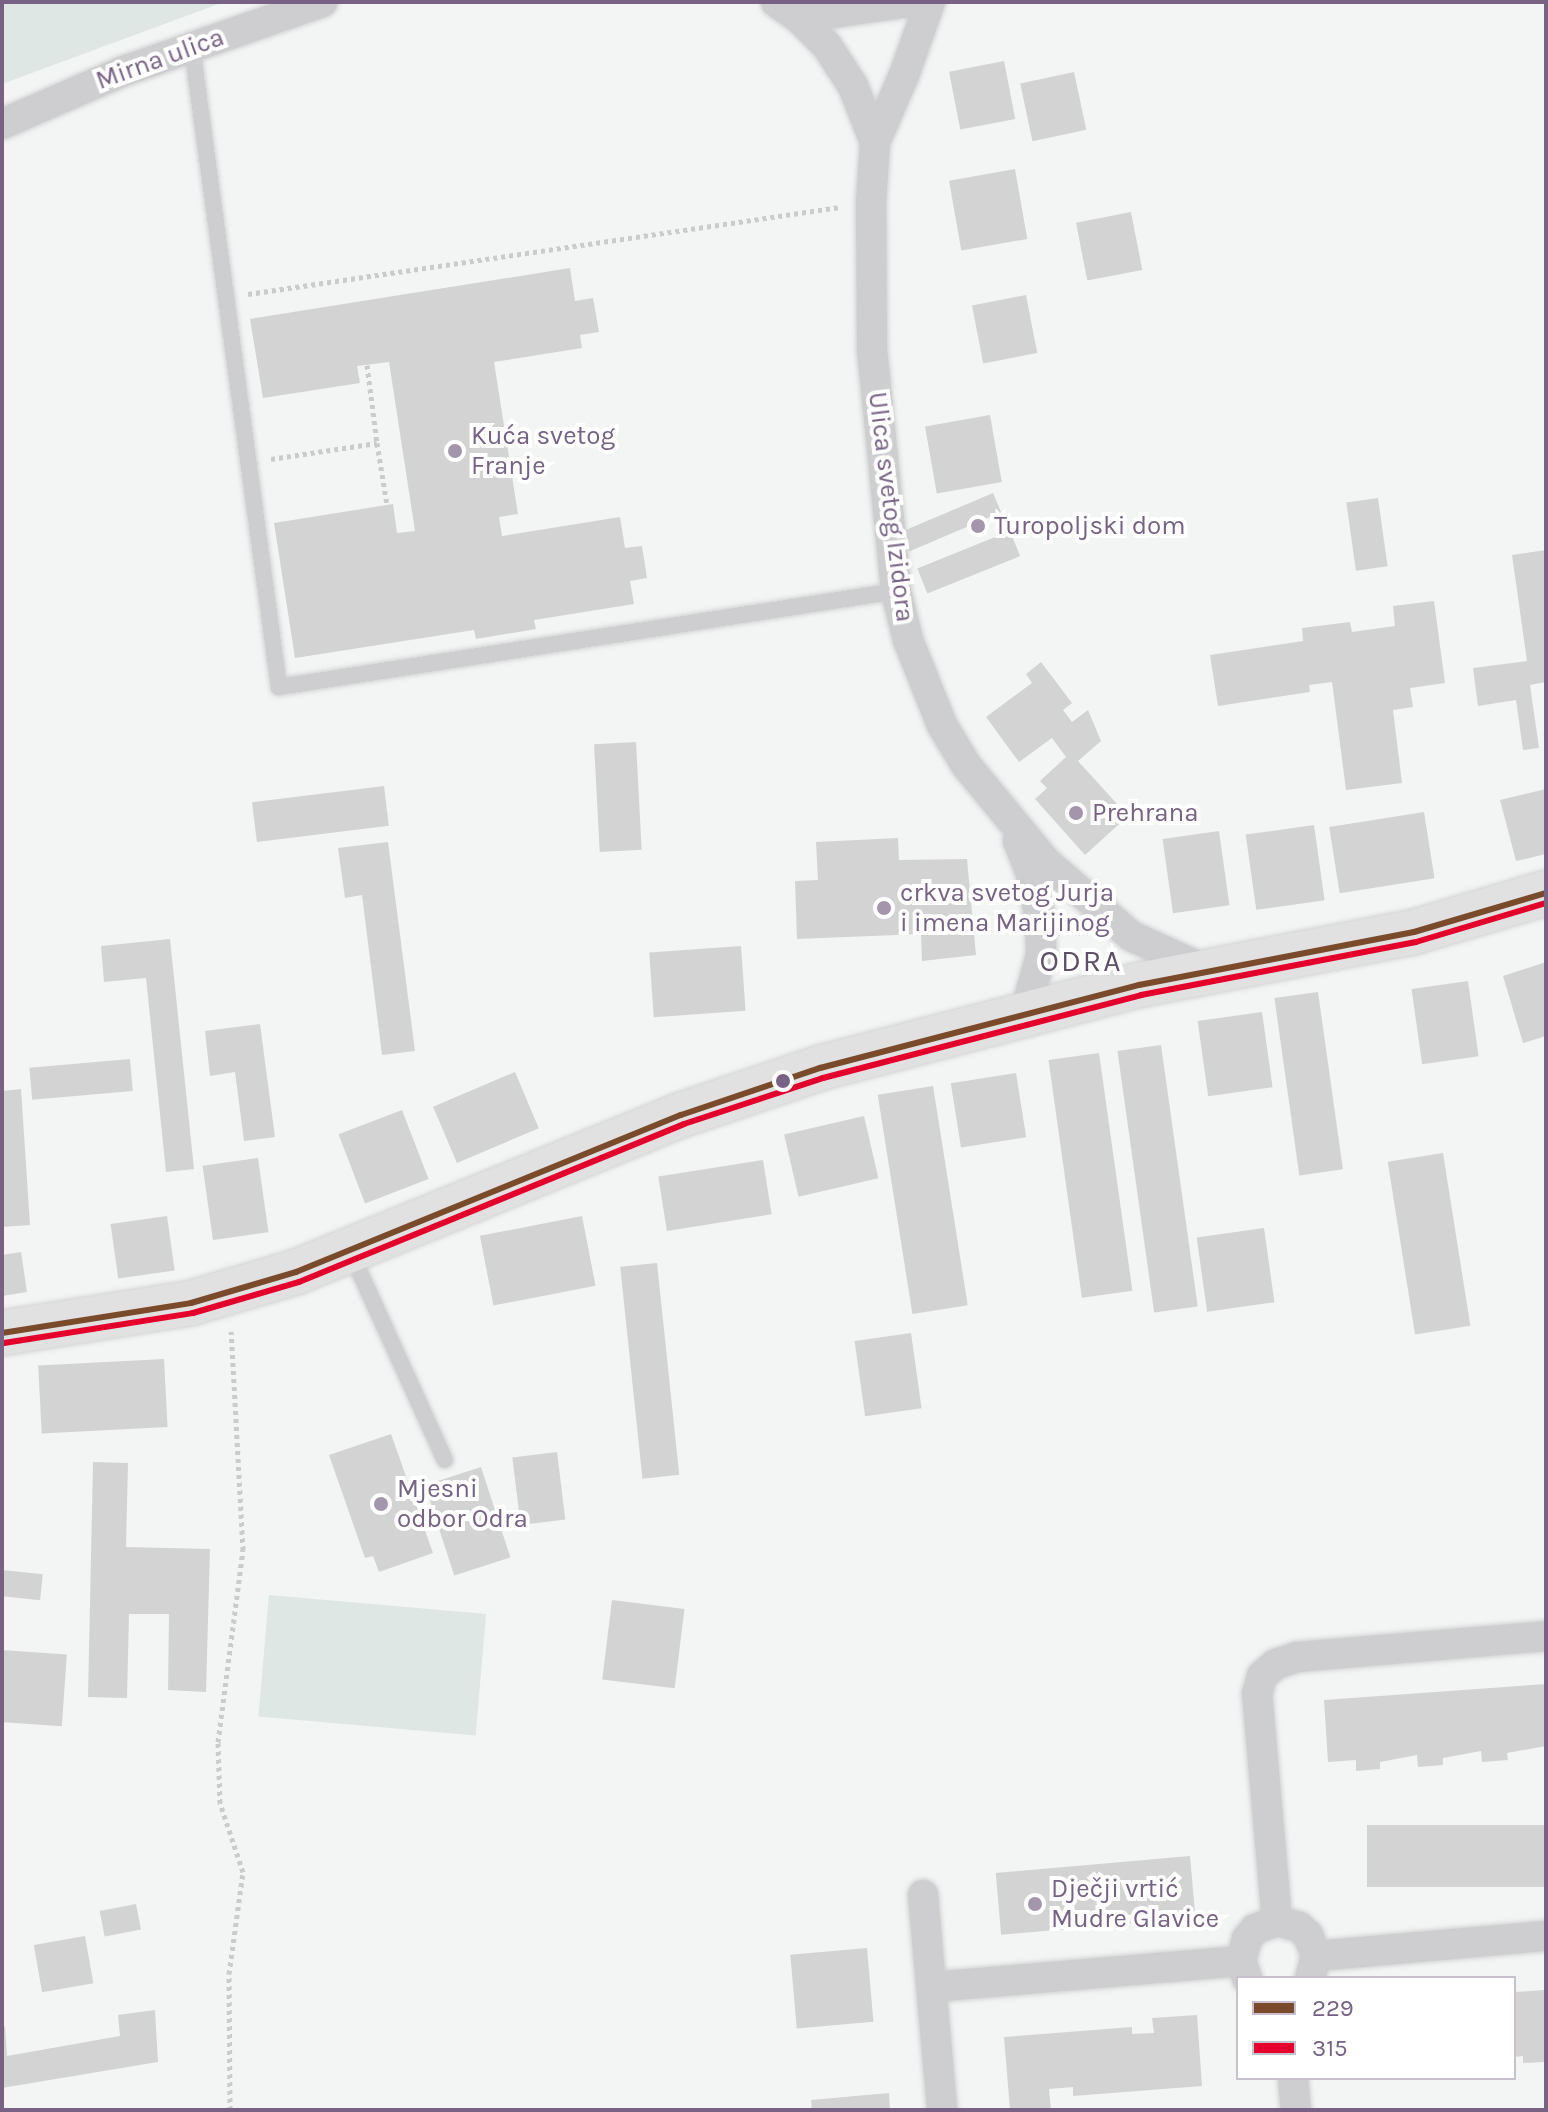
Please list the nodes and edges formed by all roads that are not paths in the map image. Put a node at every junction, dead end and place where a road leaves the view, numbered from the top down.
1 (322, 2) edge
2 (909, 2) edge
3 (930, 2) edge
4 (788, 10) edge
5 (192, 47) junction
6 (2, 124) edge
7 (875, 142) junction
8 (896, 591) junction
9 (1010, 820) junction
10 (1546, 893) edge
11 (1206, 970) junction
12 (1025, 1013) junction
13 (350, 1251) junction
14 (2, 1333) edge
15 (445, 1460) dead end
16 (1546, 1636) edge
17 (923, 1895) dead end
18 (1277, 1921) junction
19 (1546, 1936) edge
20 (1313, 1967) edge
21 (1244, 1970) edge
22 (932, 1987) junction
23 (1293, 2080) edge
24 (942, 2110) edge
25 (1296, 2110) edge

1 - 5 street, Mirna ulica
2 - 4 street
3 - 7 street
4 - 7 street
5 - 6 street, Mirna ulica
5 - 8 lane
7 - 8 street, Ulica svetog Izidora
8 - 9 street, Ulica svetog Izidora
9 - 11 street, Ulica svetog Izidora
9 - 12 street
10 - 11 street
11 - 12 street
12 - 13 street
13 - 14 street
13 - 15 lane
16 - 18 street
17 - 22 street
18 - 20 street
18 - 21 street
19 - 20 street
21 - 22 street
22 - 24 street
23 - 25 street

